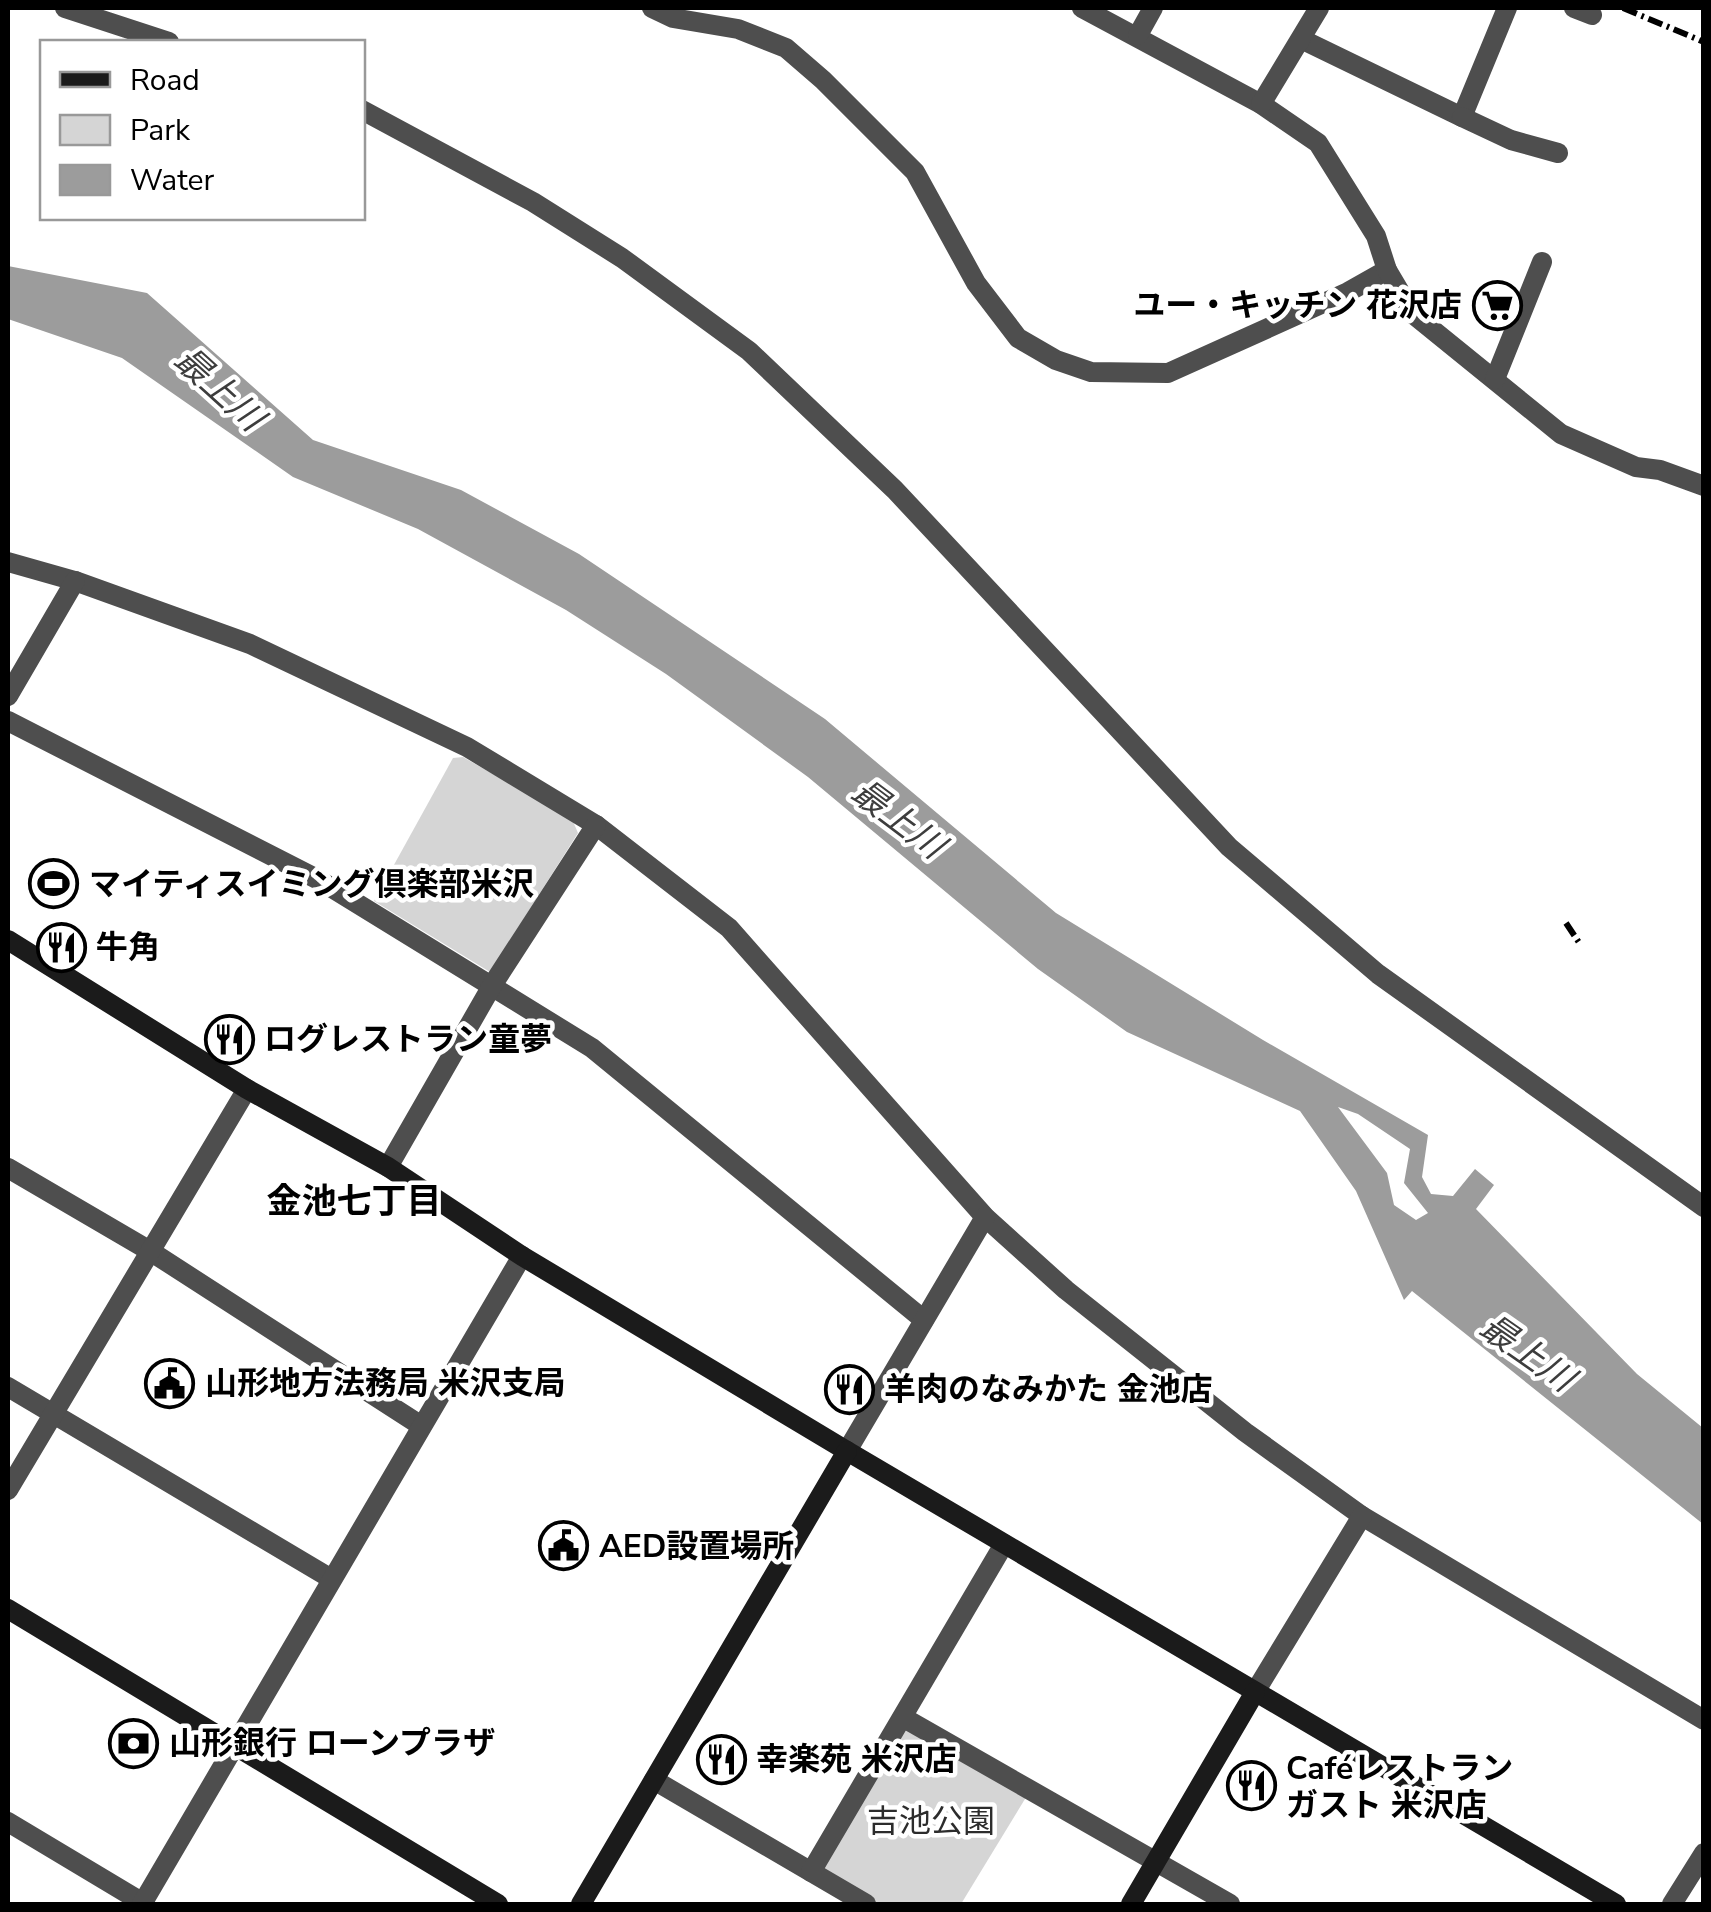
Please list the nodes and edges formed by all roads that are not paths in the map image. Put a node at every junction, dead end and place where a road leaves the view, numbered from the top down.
1 (65, 8) edge
2 (652, 8) edge
3 (1082, 8) edge
4 (1153, 8) edge
5 (1319, 8) edge
6 (1507, 8) edge
7 (1138, 36) junction
8 (1301, 39) junction
9 (163, 40) edge
10 (1262, 104) junction
11 (365, 112) edge
12 (1462, 117) junction
13 (1558, 154) dead end
14 (1542, 262) dead end
15 (1387, 270) junction
16 (1495, 378) junction
17 (1704, 486) edge
18 (8, 562) edge
19 (75, 581) junction
20 (8, 696) edge
21 (8, 721) edge
22 (596, 825) junction
23 (8, 940) edge
24 (493, 984) junction
25 (247, 1089) junction
26 (388, 1167) junction
27 (8, 1168) edge
28 (1704, 1206) edge
29 (985, 1217) junction
30 (150, 1251) junction
31 (522, 1256) junction
32 (924, 1320) junction
33 (8, 1387) edge
34 (53, 1414) junction
35 (420, 1425) junction
36 (847, 1452) junction
37 (8, 1490) edge
38 (1362, 1516) junction
39 (1004, 1544) junction
40 (330, 1578) junction
41 (8, 1609) edge
42 (1256, 1692) junction
43 (904, 1718) junction
44 (1704, 1720) edge
45 (233, 1745) junction
46 (654, 1780) junction
47 (8, 1822) edge
48 (1704, 1853) edge
49 (1158, 1860) junction
50 (811, 1872) junction
51 (144, 1904) edge
52 (498, 1904) edge
53 (581, 1904) edge
54 (866, 1904) edge
55 (1131, 1904) edge
56 (1230, 1904) edge
57 (1616, 1904) edge
58 (1672, 1904) edge

1 - 9 street
2 - 15 street
3 - 7 street
4 - 7 street
5 - 8 street
6 - 12 street
7 - 10 street
8 - 10 street
8 - 12 street
10 - 15 street
11 - 28 street
12 - 13 street
14 - 16 street
15 - 16 street
16 - 17 street
18 - 19 street
19 - 20 street
19 - 22 street
21 - 24 street
22 - 24 street
22 - 29 street
23 - 25 street
24 - 26 street
24 - 32 street
25 - 26 street
25 - 30 street
26 - 31 street
27 - 30 street
29 - 32 street
29 - 38 street
30 - 34 street
30 - 35 street
31 - 35 street
31 - 36 street
32 - 36 street
33 - 34 street
34 - 37 street
34 - 40 street
35 - 40 street
36 - 39 street
36 - 46 street
38 - 42 street
38 - 44 street
39 - 42 street
39 - 43 street
40 - 45 street
41 - 45 street
42 - 49 street
42 - 57 street
43 - 49 street
43 - 50 street
45 - 51 street
45 - 52 street
46 - 50 street
46 - 53 street
47 - 51 street
48 - 58 street
49 - 55 street
49 - 56 street
50 - 54 street

